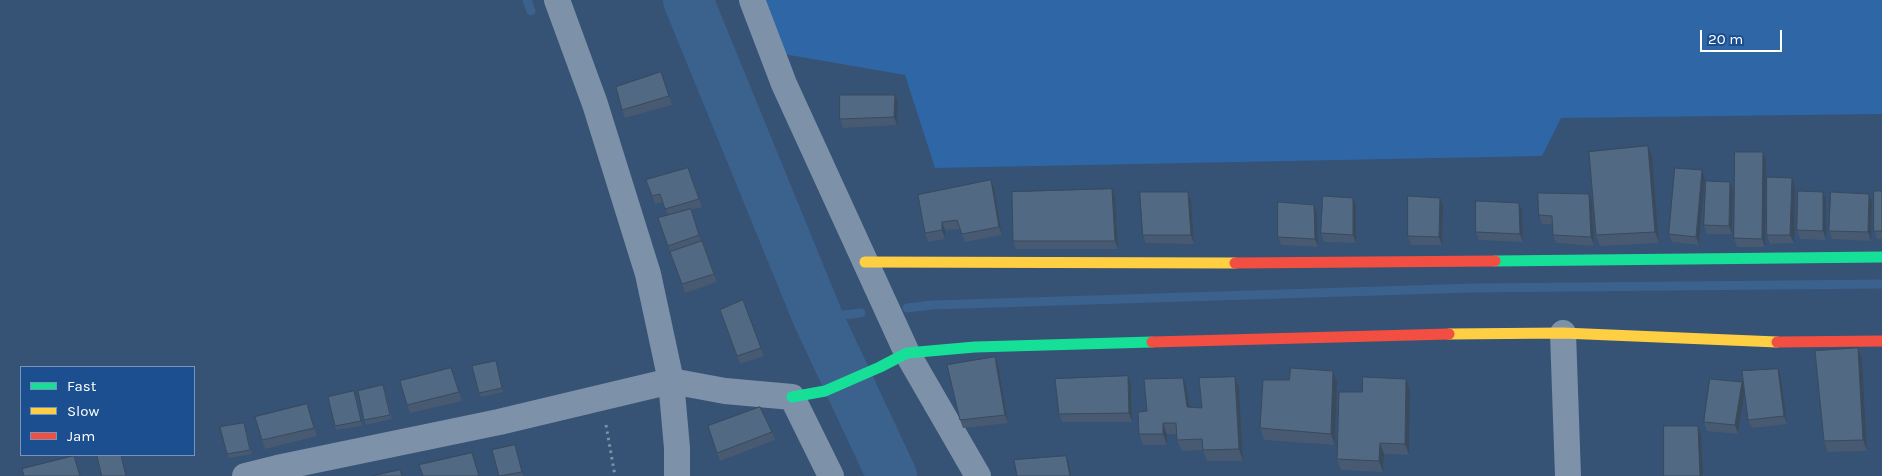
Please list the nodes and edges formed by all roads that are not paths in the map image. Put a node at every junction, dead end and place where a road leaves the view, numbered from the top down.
1 (557, 0) edge
2 (752, 0) edge
3 (1882, 257) edge
4 (866, 262) junction
5 (1563, 333) junction
6 (1882, 341) edge
7 (907, 353) junction
8 (671, 381) junction
9 (792, 397) junction
10 (246, 476) edge
11 (676, 476) edge
12 (831, 476) edge
13 (978, 476) edge
14 (1568, 476) edge

1 - 8 street
2 - 4 street
3 - 4 street
4 - 7 street
5 - 6 street
5 - 7 street
5 - 14 street
7 - 9 street
7 - 13 street
8 - 9 street
8 - 10 street
8 - 11 street
9 - 12 street

